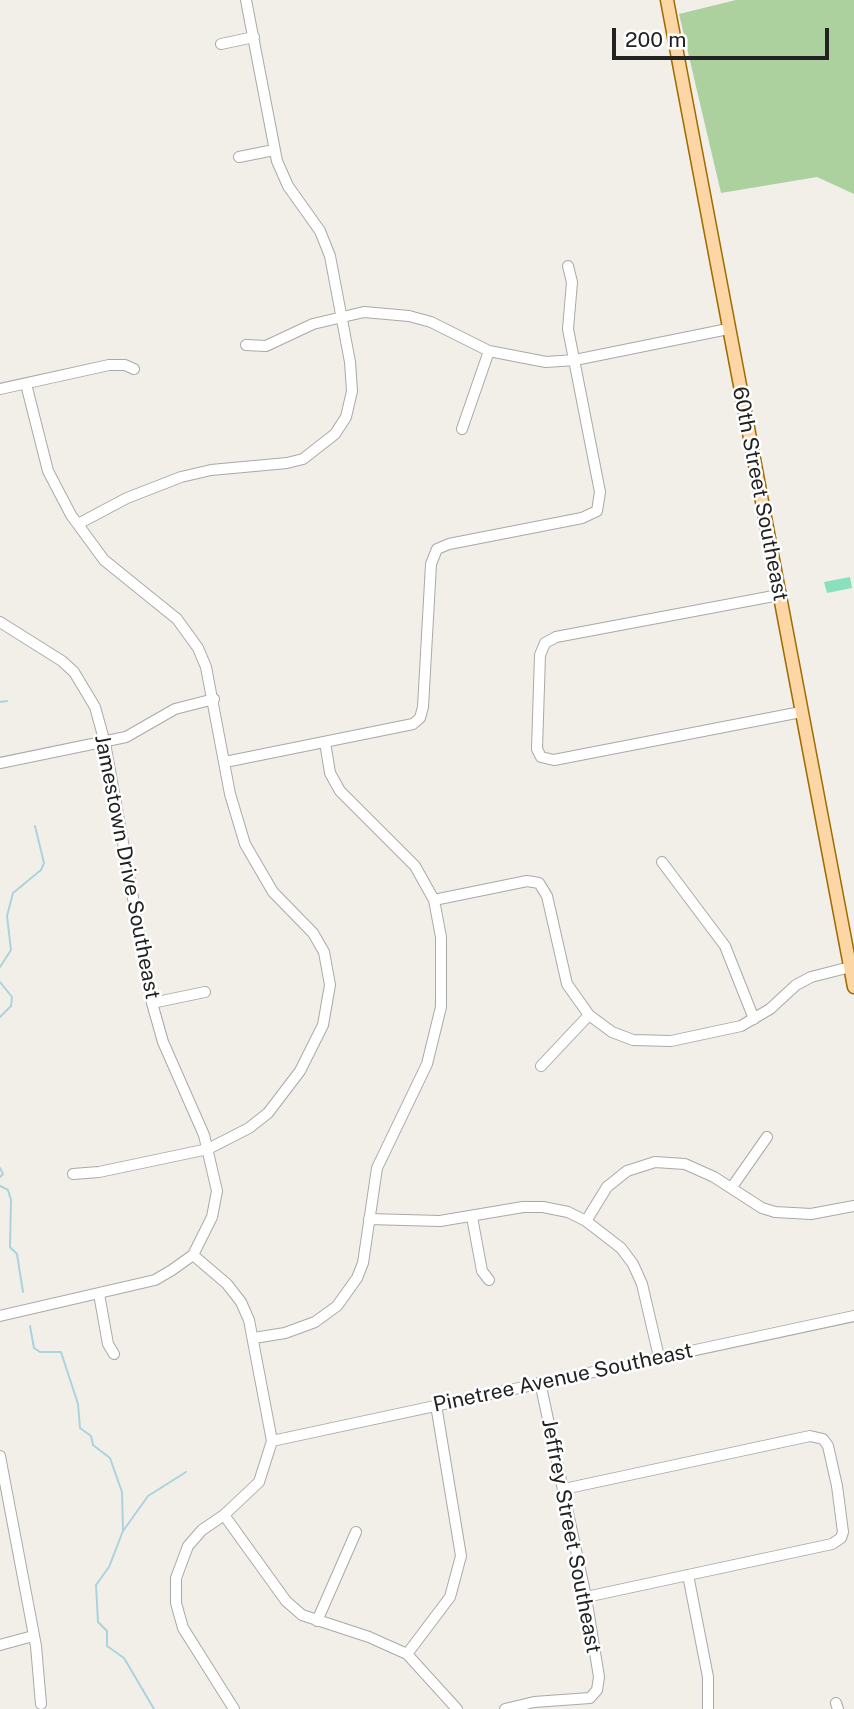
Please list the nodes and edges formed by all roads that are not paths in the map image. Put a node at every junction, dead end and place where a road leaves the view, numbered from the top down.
1 (246, 0) edge
2 (667, 0) edge
3 (254, 37) junction
4 (221, 44) dead end
5 (274, 150) junction
6 (239, 157) dead end
7 (568, 266) dead end
8 (342, 316) junction
9 (728, 329) junction
10 (246, 345) dead end
11 (489, 351) junction
12 (575, 360) junction
13 (134, 369) dead end
14 (26, 384) junction
15 (0, 389) edge
16 (462, 429) dead end
17 (78, 524) junction
18 (779, 595) junction
19 (0, 622) edge
20 (214, 699) junction
21 (801, 712) junction
22 (325, 742) junction
23 (104, 743) junction
24 (225, 762) junction
25 (0, 763) edge
26 (662, 862) dead end
27 (434, 900) junction
28 (852, 966) edge
29 (854, 987) edge
30 (205, 992) dead end
31 (152, 1003) junction
32 (589, 1015) junction
33 (754, 1019) junction
34 (541, 1066) dead end
35 (767, 1137) dead end
36 (208, 1149) junction
37 (73, 1174) dead end
38 (732, 1187) junction
39 (854, 1206) edge
40 (472, 1217) junction
41 (369, 1219) junction
42 (586, 1221) junction
43 (193, 1255) junction
44 (489, 1280) dead end
45 (99, 1294) junction
46 (0, 1316) edge
47 (854, 1316) edge
48 (254, 1338) junction
49 (114, 1354) dead end
50 (659, 1357) junction
51 (540, 1382) junction
52 (436, 1405) junction
53 (272, 1441) junction
54 (0, 1456) edge
55 (2, 1477) edge
56 (564, 1489) junction
57 (224, 1515) junction
58 (356, 1532) dead end
59 (688, 1575) junction
60 (586, 1597) junction
61 (317, 1620) junction
62 (33, 1636) junction
63 (0, 1645) edge
64 (407, 1654) junction
65 (41, 1704) dead end
66 (234, 1709) edge
67 (457, 1709) edge
68 (505, 1709) edge
69 (708, 1709) edge

1 - 3 street
2 - 9 main road, 60th Street Southeast
3 - 4 street
3 - 5 street
5 - 6 street
5 - 8 street
7 - 12 street
8 - 10 street
8 - 11 street
8 - 17 street
9 - 12 street
9 - 18 main road, 60th Street Southeast
11 - 12 street
11 - 16 street
12 - 22 street
13 - 14 street
14 - 15 street
14 - 17 street
17 - 20 street
18 - 21 main road, 60th Street Southeast
18 - 21 street
19 - 23 street, Jamestown Drive Southeast
20 - 23 street
20 - 24 street
21 - 28 main road, 60th Street Southeast
22 - 24 street
22 - 27 street
23 - 25 street
23 - 31 street, Jamestown Drive Southeast
24 - 36 street
26 - 33 street
27 - 32 street
27 - 41 street
28 - 29 main road, 60th Street Southeast
28 - 33 street
30 - 31 street
31 - 36 street, Jamestown Drive Southeast
32 - 33 street
32 - 34 street
35 - 38 street
36 - 37 street
36 - 43 street, Jamestown Drive Southeast
38 - 39 street
38 - 42 street
40 - 41 street
40 - 42 street
40 - 44 street
41 - 48 street
42 - 50 street
43 - 45 street
43 - 48 street
45 - 46 street
45 - 49 street
47 - 50 street, Pinetree Avenue Southeast
48 - 53 street
50 - 51 street, Pinetree Avenue Southeast
51 - 52 street, Pinetree Avenue Southeast
51 - 56 street, Jeffrey Street Southeast
52 - 53 street, Pinetree Avenue Southeast
52 - 64 street
53 - 57 street
54 - 55 street
55 - 62 street
56 - 59 street
56 - 60 street, Jeffrey Street Southeast
57 - 61 street
57 - 66 street
58 - 61 street
59 - 60 street
59 - 69 street
60 - 68 street, Jeffrey Street Southeast
61 - 64 street
62 - 63 street
62 - 65 street
64 - 67 street

